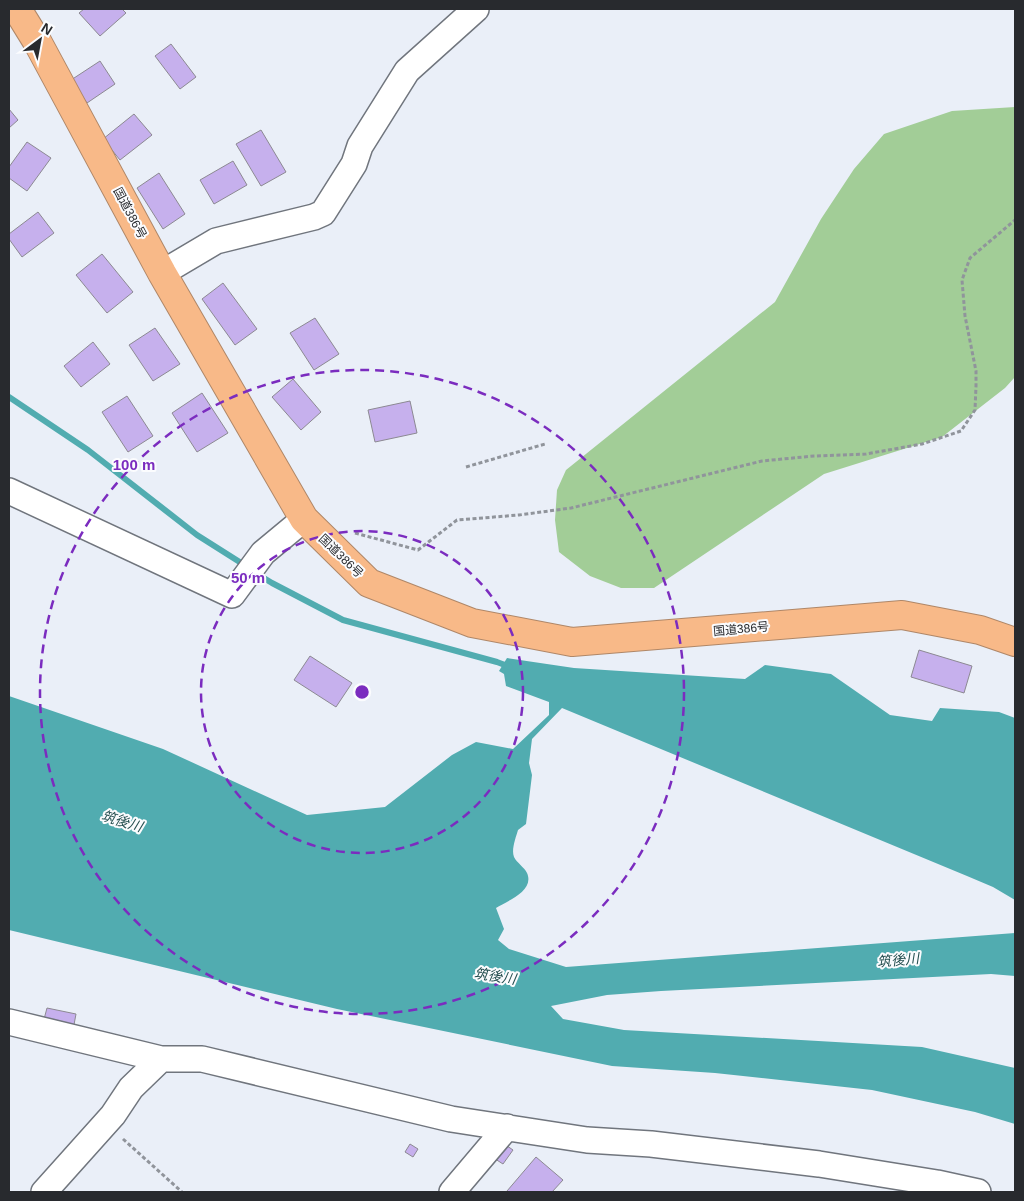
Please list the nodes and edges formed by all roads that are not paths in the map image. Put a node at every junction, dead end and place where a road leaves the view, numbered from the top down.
1 (17, 9) edge
2 (476, 9) edge
3 (162, 273) junction
4 (9, 491) edge
5 (304, 520) junction
6 (1015, 642) edge
7 (9, 1022) edge
8 (161, 1059) junction
9 (507, 1127) junction
10 (933, 1188) edge
11 (44, 1192) edge
12 (452, 1192) edge
13 (978, 1192) edge

1 - 3 highway, 国道386号
2 - 3 street
3 - 5 highway, 国道386号
4 - 5 street
5 - 6 highway, 国道386号
7 - 8 street
8 - 9 street
8 - 11 street
9 - 10 street
9 - 12 street
10 - 13 street

